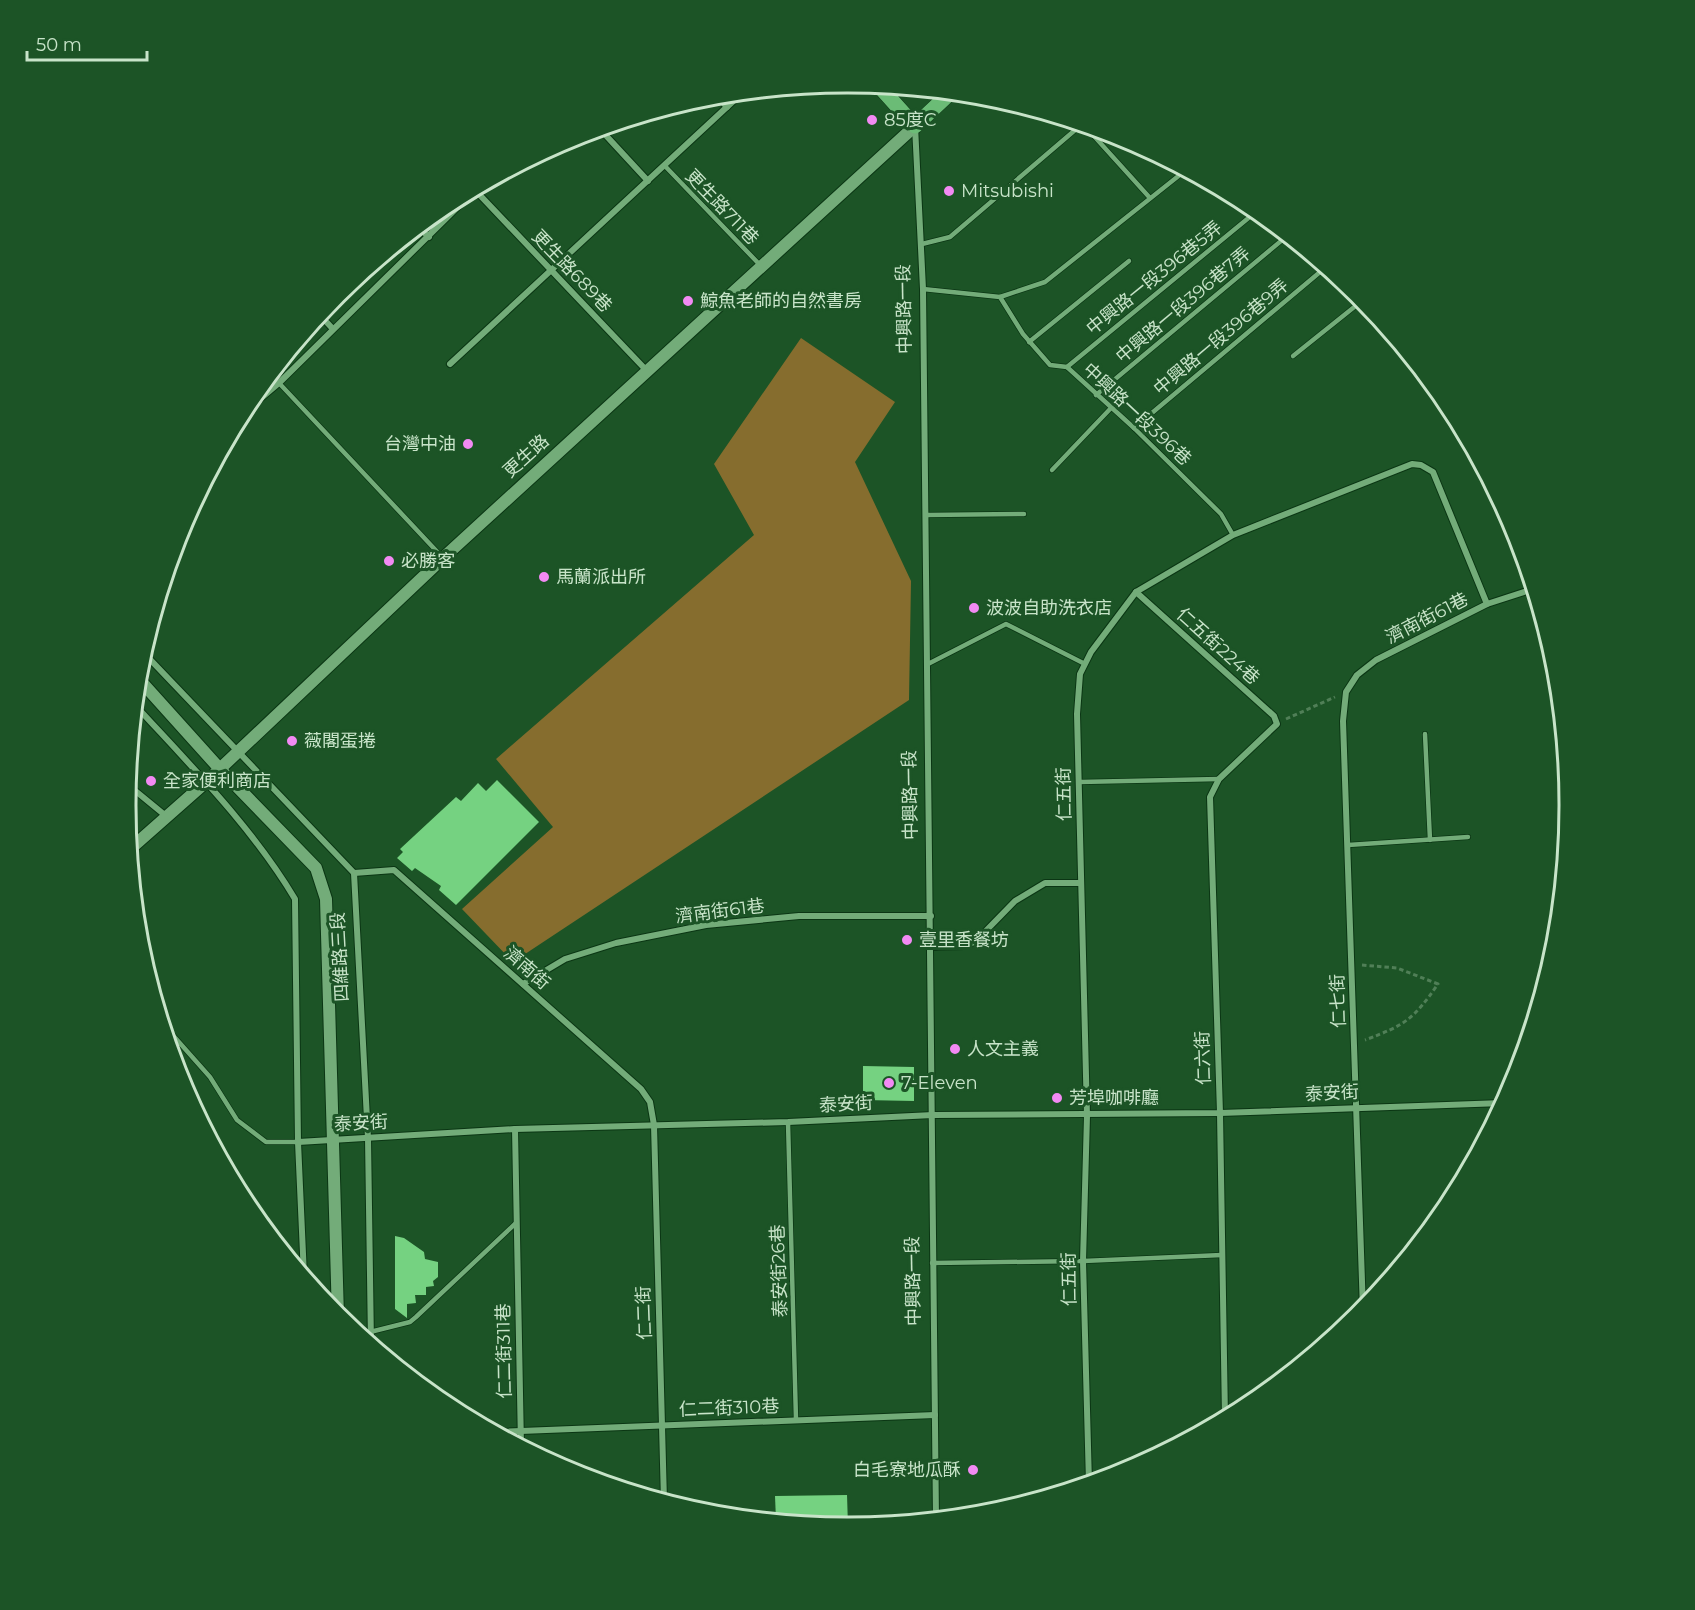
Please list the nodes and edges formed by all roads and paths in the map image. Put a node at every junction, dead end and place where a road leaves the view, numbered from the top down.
1 (887, 95) edge
2 (943, 100) edge
3 (731, 103) edge
4 (725, 104) edge
5 (727, 107) junction
6 (915, 126) junction
7 (1075, 131) edge
8 (606, 136) edge
9 (1094, 137) edge
10 (664, 165) junction
11 (1180, 175) edge
12 (648, 181) junction
13 (481, 194) edge
14 (1150, 198) junction
15 (453, 212) edge
16 (1249, 217) edge
17 (424, 233) edge
18 (429, 237) junction
19 (1282, 241) edge
20 (922, 244) junction
21 (1129, 261) dead end
22 (761, 267) junction
23 (551, 270) junction
24 (1320, 272) edge
25 (923, 289) junction
26 (1000, 297) junction
27 (1355, 306) edge
28 (326, 321) edge
29 (332, 328) junction
30 (1029, 342) junction
31 (1293, 356) dead end
32 (450, 364) dead end
33 (1067, 367) junction
34 (648, 372) junction
35 (279, 382) junction
36 (272, 387) edge
37 (1096, 396) junction
38 (1111, 408) junction
39 (1134, 428) junction
40 (1052, 471) dead end
41 (1024, 514) dead end
42 (926, 515) junction
43 (1233, 536) junction
44 (443, 558) junction
45 (1526, 591) edge
46 (1136, 592) junction
47 (1487, 604) junction
48 (150, 660) edge
49 (928, 664) junction
50 (1085, 664) junction
51 (146, 687) edge
52 (1346, 692) junction
53 (142, 713) edge
54 (1276, 724) junction
55 (1425, 734) dead end
56 (238, 753) junction
57 (219, 768) junction
58 (1219, 779) junction
59 (206, 782) junction
60 (1079, 782) junction
61 (136, 791) edge
62 (166, 816) junction
63 (1468, 837) dead end
64 (1430, 840) junction
65 (137, 843) edge
66 (1348, 845) junction
67 (354, 873) junction
68 (1081, 883) junction
69 (931, 916) junction
70 (931, 947) junction
71 (1352, 964) junction
72 (523, 984) junction
73 (174, 1036) edge
74 (1354, 1044) junction
75 (1493, 1103) edge
76 (1356, 1107) junction
77 (1220, 1113) junction
78 (933, 1115) junction
79 (1087, 1116) junction
80 (788, 1122) junction
81 (654, 1125) junction
82 (514, 1129) junction
83 (368, 1138) junction
84 (334, 1139) junction
85 (298, 1142) junction
86 (516, 1223) junction
87 (1222, 1255) junction
88 (1083, 1261) junction
89 (303, 1263) edge
90 (932, 1263) junction
91 (1362, 1296) edge
92 (339, 1302) edge
93 (370, 1332) joint
94 (1225, 1409) edge
95 (935, 1415) junction
96 (796, 1420) junction
97 (662, 1425) junction
98 (520, 1430) junction
99 (508, 1431) edge
100 (520, 1437) edge
101 (1089, 1474) edge
102 (664, 1493) edge
103 (936, 1511) edge

1 - 6 main road
2 - 6 main road, 更生路
3 - 5 street
4 - 5 street
5 - 10 street
6 - 20 street, 中興路一段
6 - 22 street, 更生路
7 - 20 lane
8 - 12 street
9 - 14 lane
10 - 12 street
10 - 22 lane, 更生路711巷
11 - 14 lane
12 - 23 street
13 - 23 street, 更生路689巷
14 - 26 lane
15 - 18 street
16 - 33 lane, 中興路一段396巷5弄
17 - 18 street
18 - 29 street
19 - 37 lane, 中興路一段396巷7弄
20 - 25 street, 中興路一段
21 - 30 lane
22 - 34 street, 更生路
23 - 32 street
23 - 34 street, 更生路689巷
24 - 39 lane, 中興路一段396巷9弄
25 - 26 lane
25 - 42 street, 中興路一段
26 - 30 lane, 中興路一段396巷
27 - 31 lane
28 - 29 street
29 - 35 street
30 - 33 lane, 中興路一段396巷
33 - 37 lane, 中興路一段396巷
34 - 44 street, 更生路
35 - 36 street
35 - 44 lane
37 - 38 lane, 中興路一段396巷
38 - 39 lane, 中興路一段396巷
38 - 40 lane
39 - 43 lane, 中興路一段396巷
41 - 42 lane
42 - 49 street, 中興路一段
43 - 46 street, 仁五街
43 - 47 street, 仁五街
44 - 56 street, 更生路
45 - 47 street, 濟南街61巷
46 - 50 street, 仁五街
46 - 54 street, 仁五街224巷
47 - 52 street, 濟南街61巷
48 - 56 street
49 - 50 lane
49 - 69 street, 中興路一段
50 - 60 street, 仁五街
51 - 57 street, 四維路三段
52 - 54 path
52 - 66 street, 仁七街
53 - 59 street
54 - 58 street, 仁六街
55 - 64 lane
56 - 57 street, 更生路
56 - 67 street
57 - 59 street, 更生路
57 - 84 street, 四維路三段
58 - 60 lane
58 - 77 street, 仁六街
59 - 62 street, 更生路
59 - 85 street
60 - 68 street, 仁五街
61 - 62 street
62 - 65 street, 更生路
63 - 64 lane
64 - 66 lane
66 - 71 street, 仁七街
67 - 72 street, 濟南街
67 - 83 street, 四維路三段
68 - 70 street
68 - 79 street, 仁五街
69 - 70 street, 中興路一段
69 - 72 street, 濟南街61巷
70 - 78 street, 中興路一段
71 - 74 street, 仁七街
71 - 74 path
72 - 81 street, 濟南街
73 - 85 lane
74 - 76 street, 仁七街
75 - 76 street, 泰安街
76 - 77 street, 泰安街
76 - 91 street, 仁七街
77 - 79 street, 泰安街
77 - 87 street, 仁六街
78 - 79 street, 泰安街
78 - 80 street, 泰安街
78 - 90 street, 中興路一段
79 - 88 street, 仁五街
80 - 81 street, 泰安街
80 - 96 lane, 泰安街26巷
81 - 82 street, 泰安街
81 - 97 street, 仁二街
82 - 83 street, 泰安街
82 - 86 street, 仁二街311巷
83 - 84 street, 泰安街
83 - 93 street, 四維路三段
84 - 85 street, 泰安街
84 - 92 street, 四維路三段
85 - 89 street
86 - 93 lane
86 - 98 street, 仁二街311巷
87 - 88 lane
87 - 94 street, 仁六街
88 - 90 lane
88 - 101 street, 仁五街
90 - 95 street, 中興路一段
95 - 96 street, 仁二街310巷
95 - 103 street, 中興路一段
96 - 97 street, 仁二街310巷
97 - 98 street
97 - 102 street, 仁二街
98 - 99 street
98 - 100 street, 仁二街311巷

